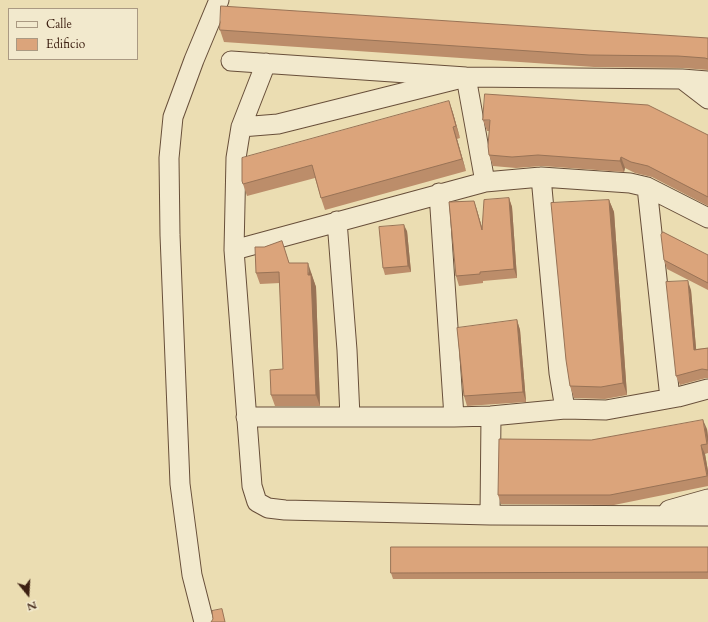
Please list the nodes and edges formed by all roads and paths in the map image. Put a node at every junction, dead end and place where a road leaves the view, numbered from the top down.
1 (219, 0) edge
2 (231, 61) dead end
3 (266, 63) junction
4 (466, 77) junction
5 (682, 79) junction
6 (708, 81) edge
7 (708, 99) edge
8 (241, 127) junction
9 (541, 176) junction
10 (485, 182) junction
11 (647, 187) junction
12 (439, 193) junction
13 (708, 218) edge
14 (337, 221) junction
15 (234, 250) junction
16 (708, 389) edge
17 (670, 398) junction
18 (565, 409) junction
19 (491, 416) junction
20 (246, 417) junction
21 (350, 417) junction
22 (454, 417) junction
23 (708, 499) edge
24 (490, 515) junction
25 (650, 515) junction
26 (708, 516) edge
27 (204, 622) edge

1 - 27 street
2 - 3 street
3 - 4 street
3 - 8 street
4 - 5 street
4 - 8 street
4 - 10 street
5 - 6 street
5 - 7 street
8 - 15 street
9 - 10 street
9 - 11 street
9 - 18 street
10 - 12 street
11 - 13 street
11 - 17 street
12 - 14 street
12 - 22 street
14 - 15 street
14 - 21 street
15 - 20 street
16 - 17 street
17 - 18 street
18 - 19 street
19 - 22 street
19 - 24 street
20 - 21 street
20 - 24 street
21 - 22 street
23 - 25 street
24 - 25 street
25 - 26 street

